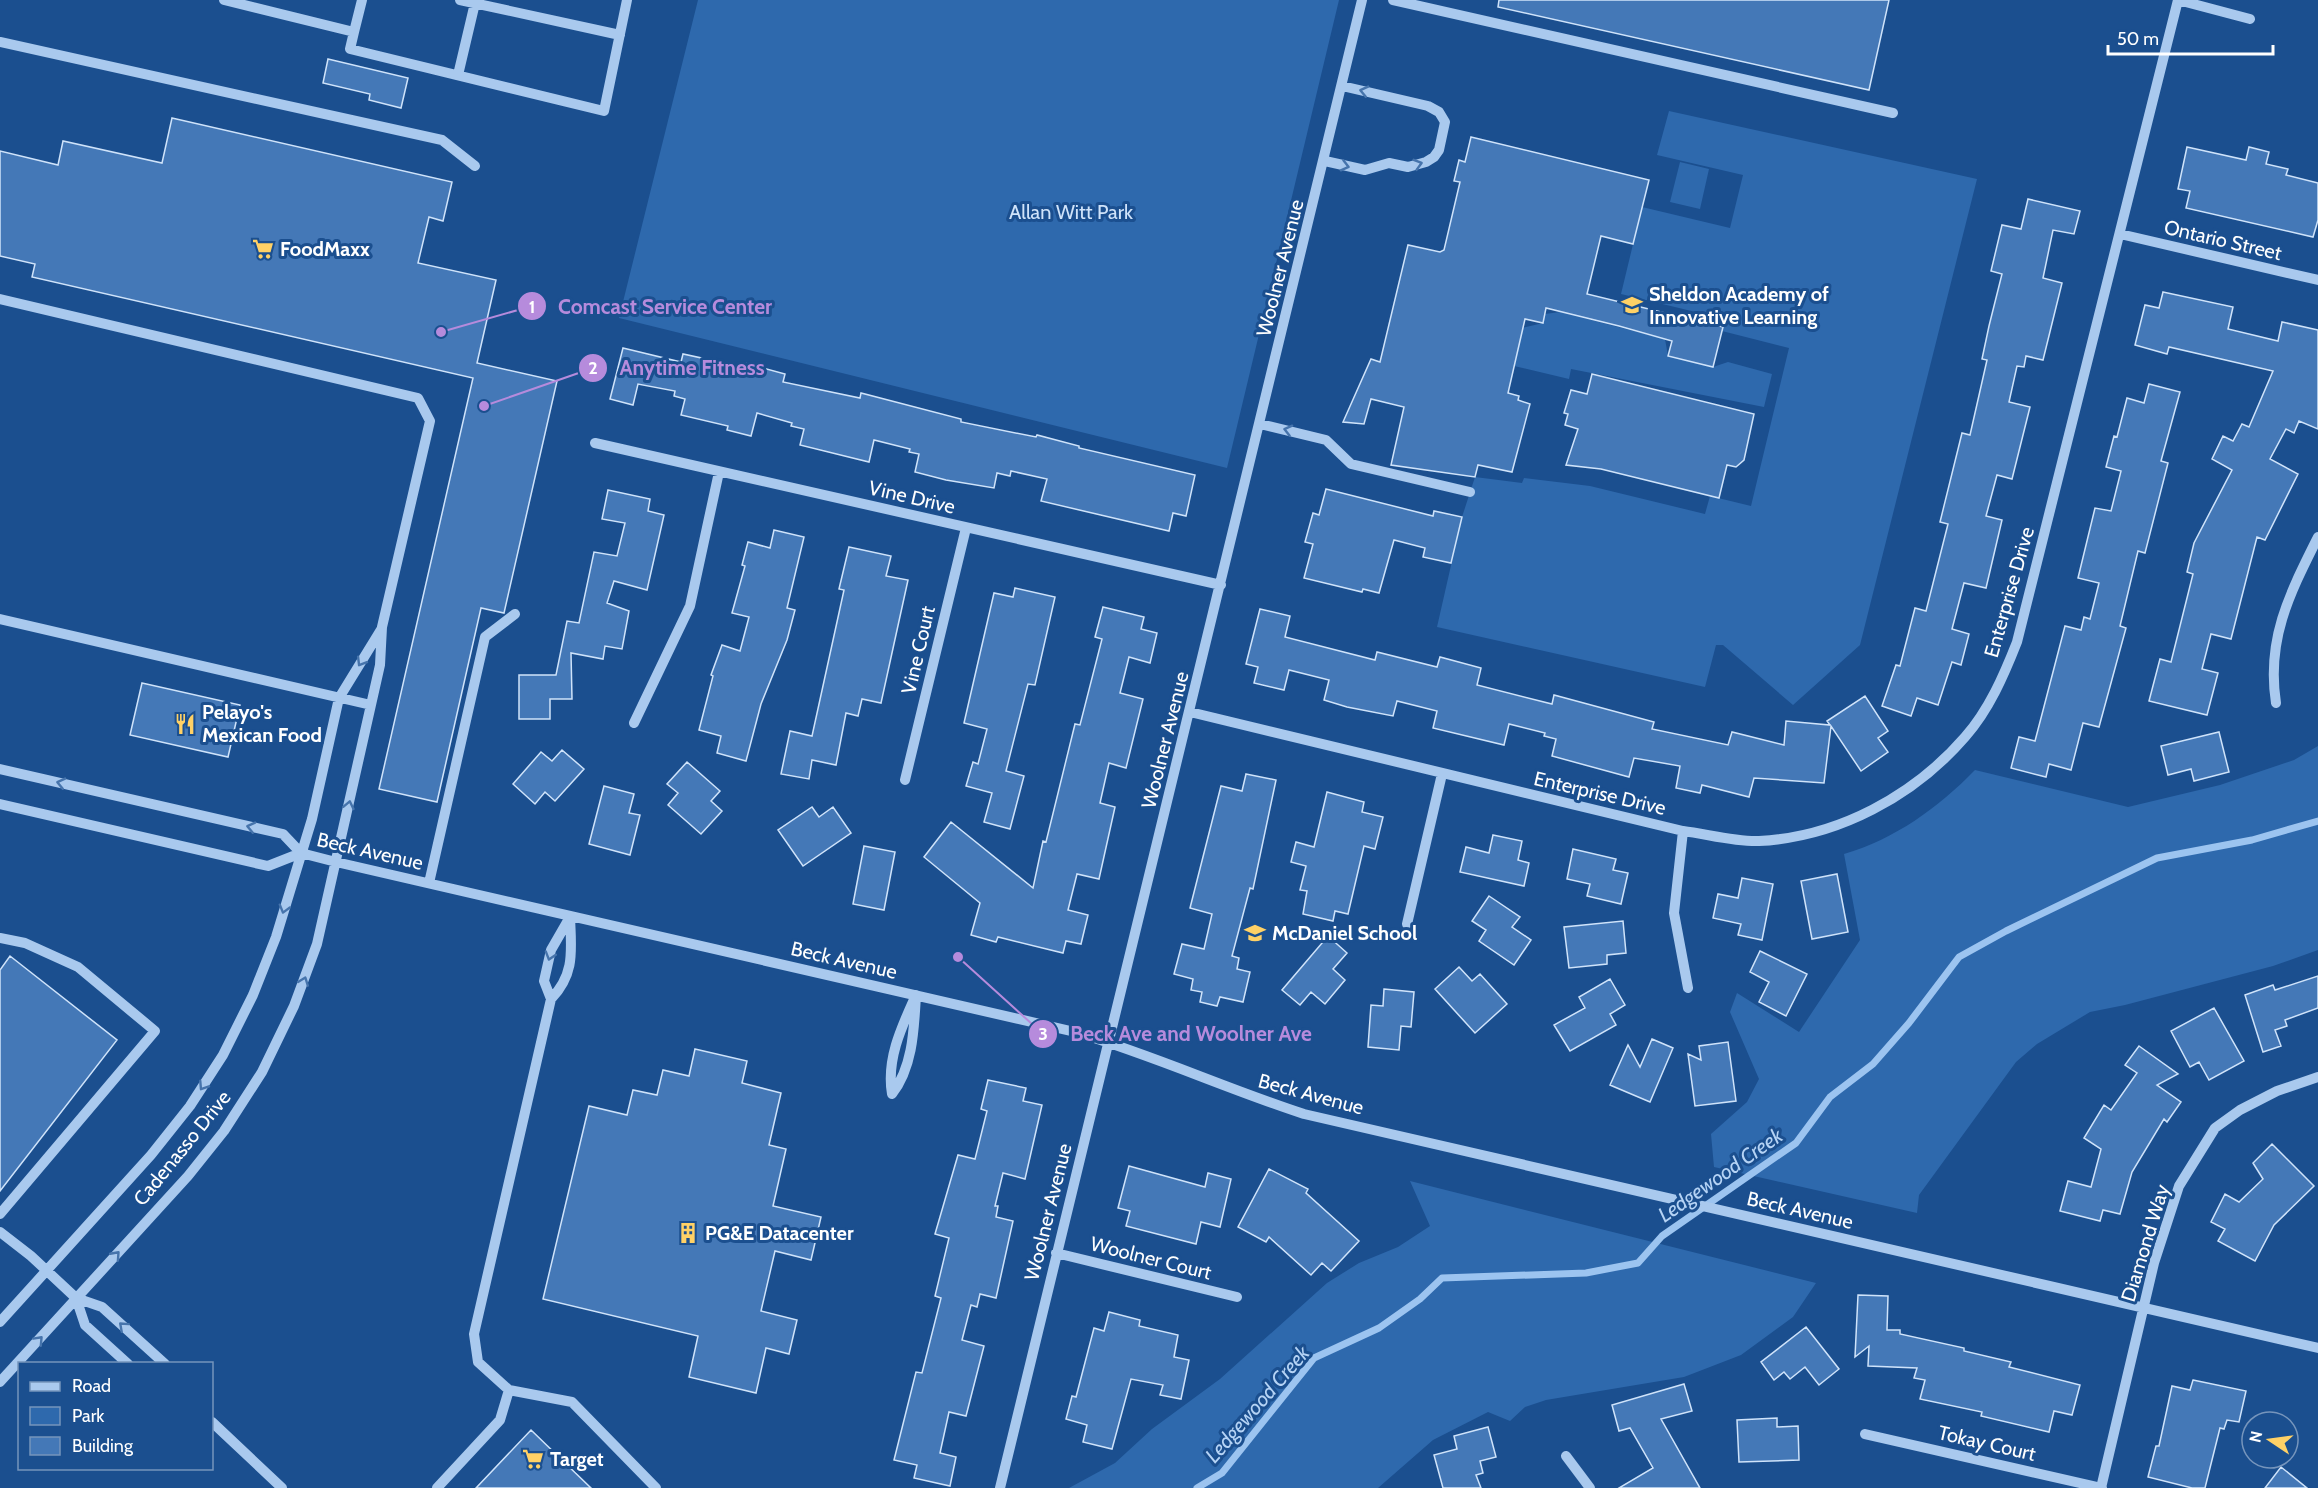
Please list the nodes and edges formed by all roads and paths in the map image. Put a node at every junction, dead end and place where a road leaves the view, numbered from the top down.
1 (224, 0) edge
2 (362, 0) edge
3 (460, 0) edge
4 (627, 0) edge
5 (1362, 0) edge
6 (1393, 0) edge
7 (2178, 0) edge
8 (475, 3) junction
9 (491, 3) edge
10 (1440, 5) edge
11 (2250, 19) dead end
12 (354, 32) junction
13 (620, 34) junction
14 (0, 42) edge
15 (458, 75) junction
16 (1342, 86) junction
17 (1893, 113) dead end
18 (1325, 161) junction
19 (476, 166) dead end
20 (2120, 234) junction
21 (2318, 280) edge
22 (0, 299) edge
23 (1260, 424) junction
24 (595, 443) dead end
25 (719, 472) junction
26 (1470, 492) dead end
27 (966, 528) junction
28 (2318, 537) edge
29 (1221, 585) junction
30 (514, 614) dead end
31 (0, 619) edge
32 (382, 627) junction
33 (339, 698) junction
34 (2276, 703) dead end
35 (371, 705) junction
36 (1190, 712) junction
37 (634, 723) dead end
38 (0, 769) edge
39 (1442, 774) junction
40 (905, 780) dead end
41 (0, 804) edge
42 (1683, 831) junction
43 (301, 853) junction
44 (336, 862) junction
45 (429, 883) junction
46 (570, 916) junction
47 (1407, 924) dead end
48 (0, 938) edge
49 (1688, 987) dead end
50 (916, 995) junction
51 (551, 999) junction
52 (1109, 1042) junction
53 (2318, 1077) edge
54 (0, 1214) edge
55 (0, 1232) edge
56 (1056, 1253) junction
57 (47, 1270) junction
58 (1237, 1297) dead end
59 (76, 1298) junction
60 (2144, 1306) junction
61 (0, 1322) edge
62 (2318, 1348) edge
63 (18, 1362) edge
64 (18, 1362) edge
65 (126, 1362) edge
66 (163, 1362) edge
67 (0, 1382) edge
68 (509, 1390) junction
69 (213, 1423) edge
70 (1865, 1434) dead end
71 (1566, 1456) dead end
72 (282, 1488) edge
73 (437, 1488) edge
74 (656, 1488) edge
75 (1000, 1488) edge
76 (1590, 1488) edge
77 (2101, 1488) edge

1 - 12 street
2 - 12 street
3 - 8 street
4 - 13 street
5 - 16 street, Woolner Avenue
6 - 10 street
7 - 11 street
7 - 20 street, Enterprise Drive
8 - 9 street
8 - 15 street
9 - 13 street
10 - 17 street
12 - 15 street
13 - 15 street
14 - 19 street
16 - 18 street, Woolner Avenue
18 -> 16 street
18 - 23 street, Woolner Avenue
20 - 21 street, Ontario Street
20 - 42 street, Enterprise Drive
22 - 32 street
26 -> 23 street
23 - 29 street, Woolner Avenue
24 - 25 street, Vine Drive
25 - 27 street, Vine Drive
25 - 37 street
27 - 29 street, Vine Drive
27 - 40 street, Vine Court
28 - 34 street
29 - 36 street, Woolner Avenue
30 - 45 street
31 - 33 street
32 -> 33 street, Cadenasso Drive
32 - 35 street, Cadenasso Drive
33 - 35 street
33 - 43 street, Cadenasso Drive
44 -> 35 street, Cadenasso Drive
36 - 39 street, Enterprise Drive
36 - 52 street, Woolner Avenue
43 -> 38 street, Beck Avenue
39 - 42 street, Enterprise Drive
39 - 47 street
41 - 43 street, Beck Avenue
42 - 49 street
43 - 44 street, Beck Avenue
43 -> 57 street, Cadenasso Drive
44 - 45 street, Beck Avenue
59 -> 44 street, Cadenasso Drive
45 - 46 street, Beck Avenue
46 - 50 street, Beck Avenue
46 - 51 street
46 -> 51 street
48 - 54 street
50 - 50 street
50 - 52 street, Beck Avenue
51 - 68 street
52 - 56 street, Woolner Avenue
52 - 60 street, Beck Avenue
53 - 60 street, Diamond Way
55 - 57 street
56 - 58 street, Woolner Court
56 - 75 street, Woolner Avenue
57 - 59 street
57 - 61 street, Cadenasso Drive
64 -> 59 street, Cadenasso Drive
59 - 65 street
66 -> 59 street
60 - 62 street, Beck Avenue
60 - 77 street, Diamond Way
67 -> 63 street, Cadenasso Drive
68 - 73 street
68 - 74 street
69 - 72 street
70 - 77 street, Tokay Court
71 - 76 street

